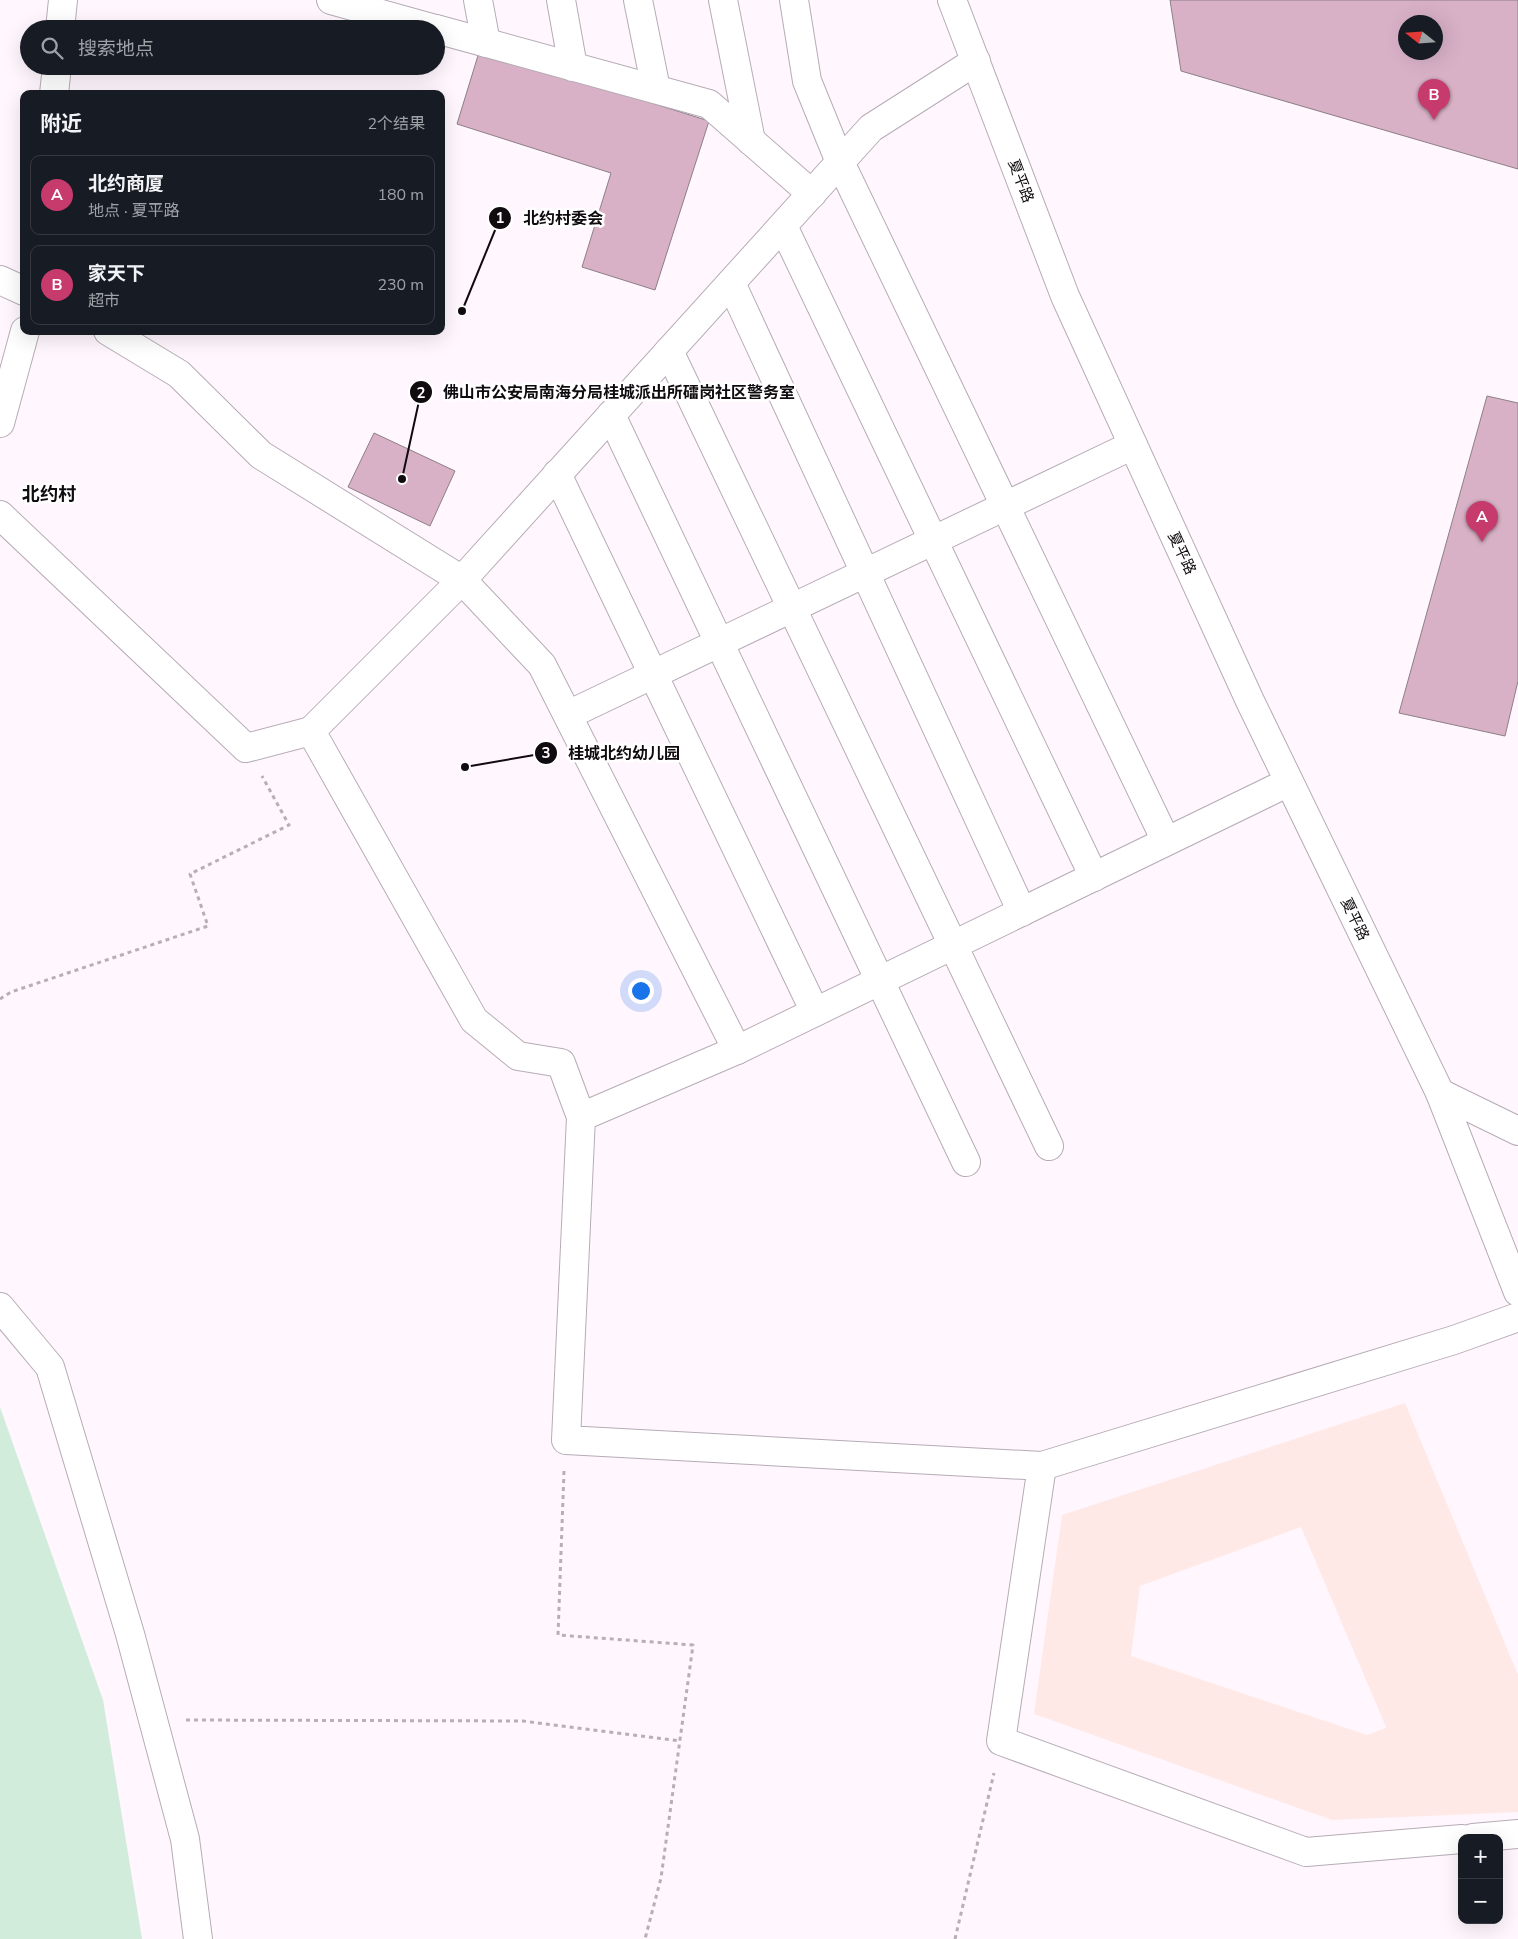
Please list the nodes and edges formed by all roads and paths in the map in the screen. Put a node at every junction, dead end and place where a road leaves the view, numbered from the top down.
1 (63, 0) edge
2 (330, 0) edge
3 (478, 0) edge
4 (561, 0) edge
5 (638, 0) edge
6 (723, 0) edge
7 (794, 0) edge
8 (952, 0) edge
9 (402, 10) edge
10 (61, 20) edge
11 (420, 20) edge
12 (445, 32) edge
13 (486, 43) junction
14 (976, 61) junction
15 (573, 67) junction
16 (56, 75) edge
17 (656, 89) junction
18 (54, 90) edge
19 (751, 141) junction
20 (840, 162) junction
21 (812, 194) junction
22 (783, 226) junction
23 (0, 280) edge
24 (731, 283) junction
25 (20, 288) edge
26 (24, 335) edge
27 (115, 335) edge
28 (669, 351) junction
29 (611, 415) junction
30 (0, 423) edge
31 (1133, 445) junction
32 (557, 474) junction
33 (1005, 506) junction
34 (0, 515) edge
35 (933, 540) junction
36 (865, 573) junction
37 (462, 580) junction
38 (792, 607) junction
39 (719, 642) junction
40 (653, 674) junction
41 (568, 715) junction
42 (310, 731) junction
43 (246, 748) junction
44 (1289, 782) junction
45 (1166, 842) junction
46 (1094, 877) junction
47 (1022, 912) junction
48 (954, 945) junction
49 (880, 981) junction
50 (0, 999) edge
51 (815, 1012) junction
52 (737, 1050) junction
53 (1440, 1093) junction
54 (581, 1117) junction
55 (1518, 1131) edge
56 (1049, 1146) dead end
57 (966, 1162) dead end
58 (1518, 1292) edge
59 (0, 1307) edge
60 (1518, 1317) edge
61 (566, 1440) junction
62 (1042, 1466) junction
63 (153, 1720) junction
64 (680, 1741) junction
65 (1001, 1741) junction
66 (1518, 1834) edge
67 (1503, 1835) edge
68 (1458, 1839) edge
69 (198, 1939) edge
70 (645, 1939) edge
71 (955, 1939) edge

1 - 10 street
2 - 9 street
3 - 13 street
4 - 15 street
5 - 17 street
6 - 19 street
7 - 20 street
8 - 14 street, 夏平路
9 - 11 street
12 - 13 street
13 - 15 street
14 - 20 street
14 - 31 street, 夏平路
15 - 17 street
16 - 18 street
17 - 19 street
19 - 21 street
20 - 21 street
20 - 33 street
21 - 22 street
22 - 24 street
22 - 35 street
23 - 25 street
24 - 28 street
24 - 36 street
26 - 30 street
27 - 37 street
28 - 29 street
28 - 38 street
29 - 32 street
29 - 39 street
31 - 33 street
31 - 44 street, 夏平路
32 - 37 street
32 - 40 street
33 - 35 street
33 - 45 street
34 - 43 street
35 - 36 street
35 - 46 street
36 - 38 street
36 - 47 street
37 - 41 street
37 - 42 street
38 - 39 street
38 - 48 street
39 - 40 street
39 - 49 street
40 - 41 street
40 - 51 street
41 - 52 street
42 - 43 street
42 - 54 street
43 - 50 path
44 - 45 street
44 - 53 street, 夏平路
45 - 46 street
46 - 47 street
47 - 48 street
48 - 49 street
48 - 56 street
49 - 51 street
49 - 57 street
51 - 52 street
52 - 54 street
53 - 55 street
53 - 58 street, 夏平路
54 - 61 street
59 - 63 street
60 - 62 street
61 - 62 street
61 - 64 path
62 - 65 street
63 - 64 path
63 - 69 street
64 - 70 path
65 - 68 street
65 - 71 path
66 - 67 street

